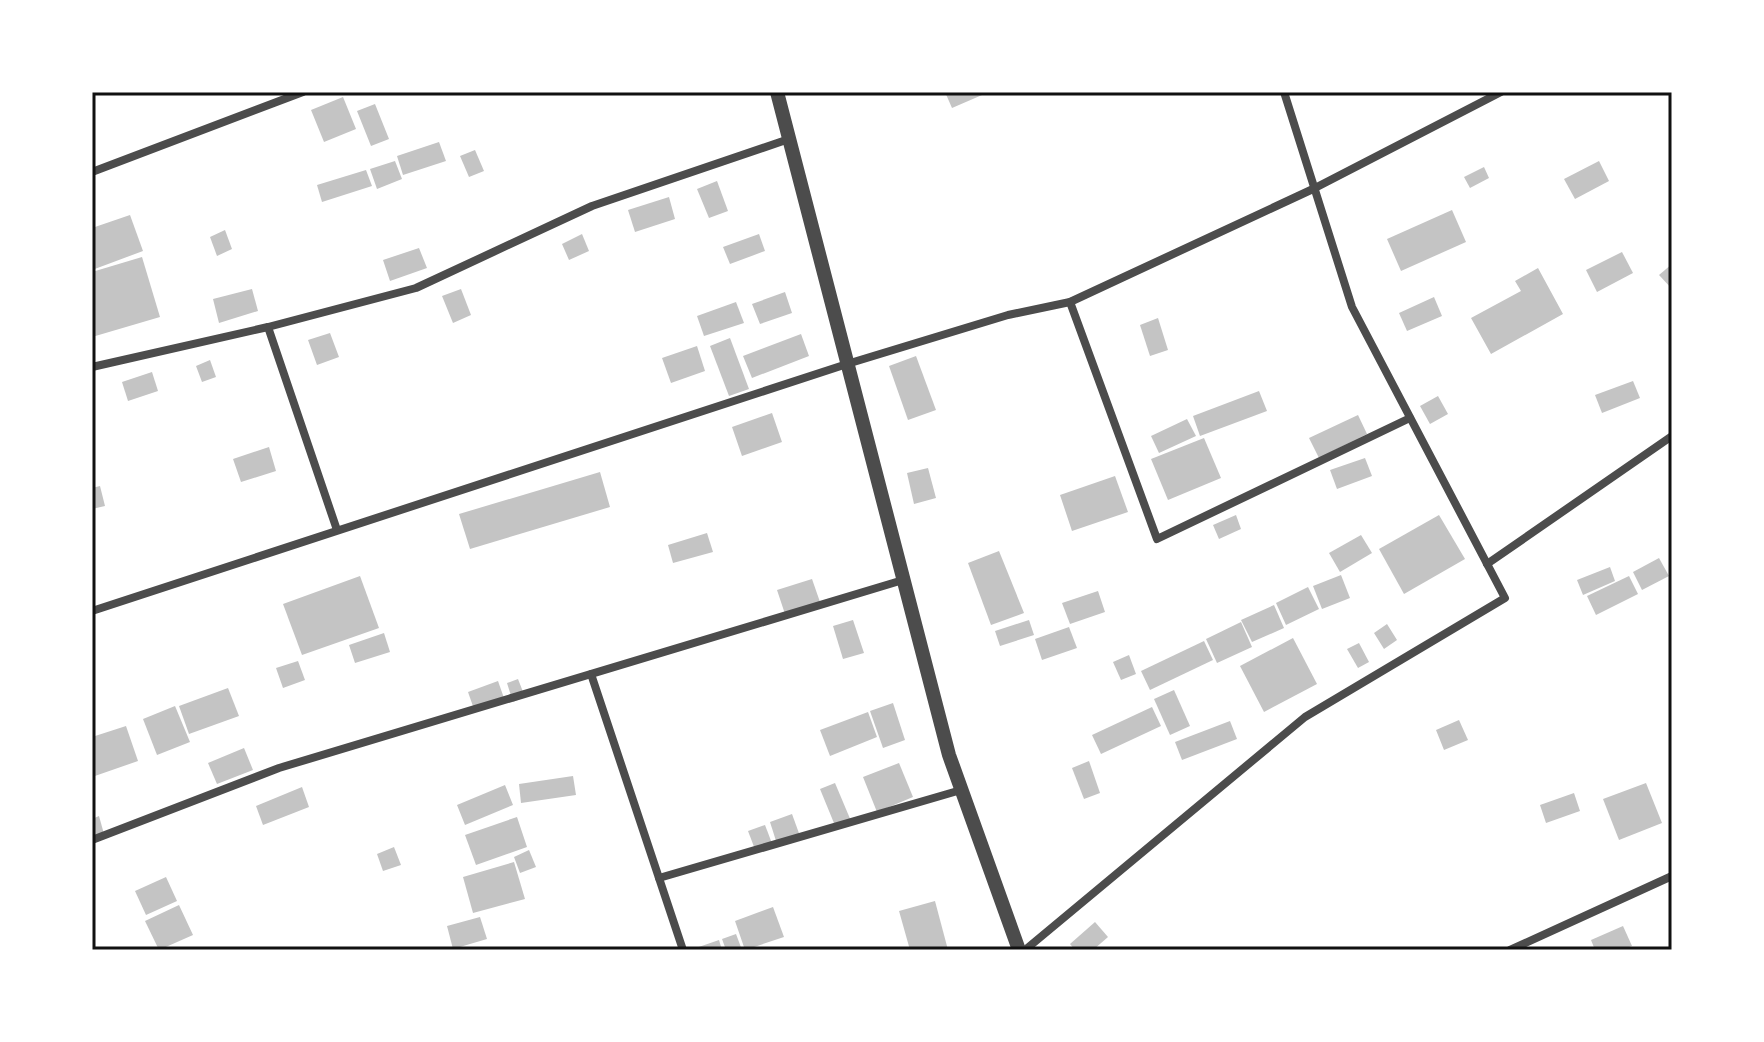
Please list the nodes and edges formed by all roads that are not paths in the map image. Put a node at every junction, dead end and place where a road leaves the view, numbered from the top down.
1 (303, 92) edge
2 (777, 92) edge
3 (1284, 92) edge
4 (1501, 92) edge
5 (789, 139) junction
6 (92, 172) edge
7 (1313, 189) junction
8 (1070, 302) junction
9 (268, 327) junction
10 (847, 364) junction
11 (92, 367) edge
12 (1410, 418) junction
13 (1672, 436) edge
14 (337, 530) junction
15 (1487, 564) junction
16 (903, 580) junction
17 (92, 611) edge
18 (591, 674) junction
19 (961, 790) junction
20 (92, 840) edge
21 (1672, 876) edge
22 (659, 878) junction
23 (683, 950) edge
24 (1022, 950) edge
25 (1510, 950) edge

1 - 6 street
2 - 5 street
3 - 7 street
4 - 7 street
5 - 9 street
5 - 10 street
7 - 8 street
7 - 12 street
8 - 10 street
8 - 12 street
9 - 11 street
9 - 14 street
10 - 14 street
10 - 16 street
12 - 15 street
13 - 15 street
14 - 17 street
15 - 24 street
16 - 18 street
16 - 19 street
18 - 20 street
18 - 22 street
19 - 22 street
19 - 24 street
21 - 25 street
22 - 23 street

